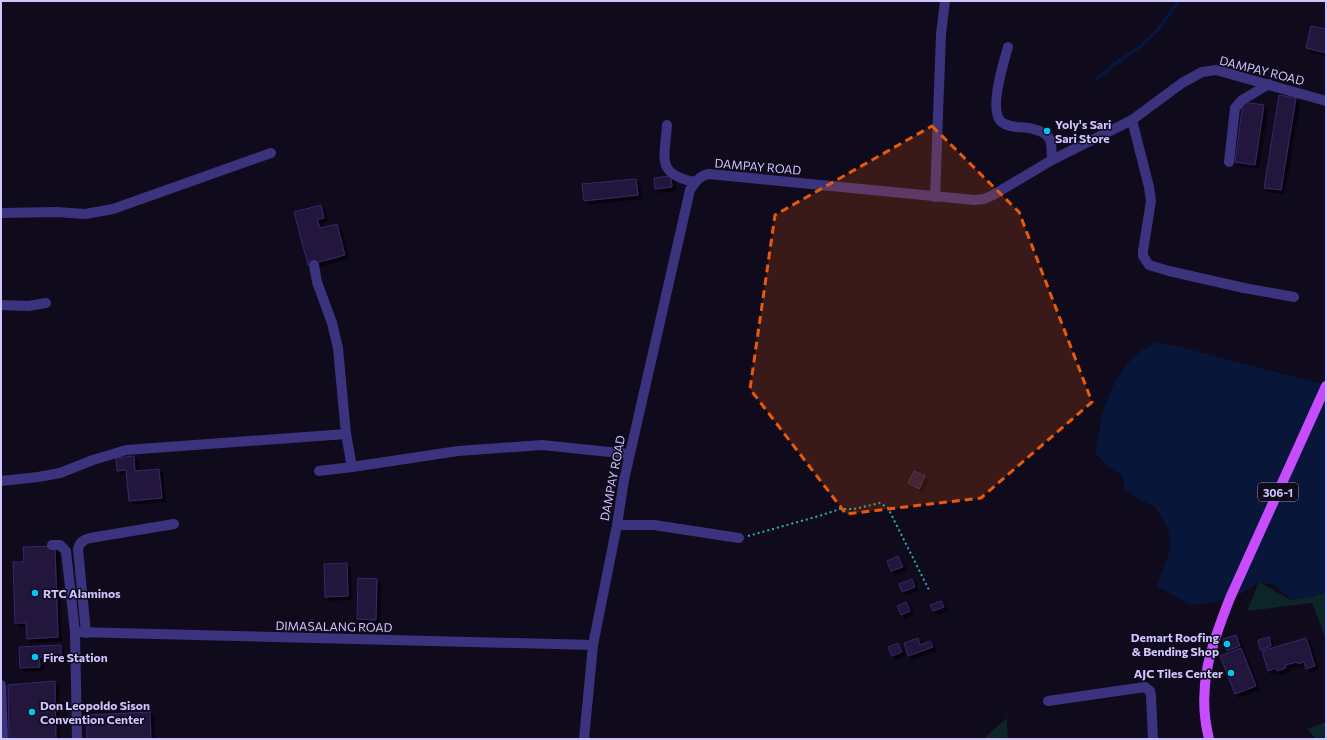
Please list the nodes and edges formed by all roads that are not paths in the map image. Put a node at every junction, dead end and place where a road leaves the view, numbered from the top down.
1 (945, 1) edge
2 (1008, 47) dead end
3 (1269, 84) junction
4 (1326, 101) edge
5 (1132, 120) junction
6 (667, 125) dead end
7 (271, 153) dead end
8 (1052, 160) junction
9 (1229, 162) dead end
10 (695, 182) junction
11 (935, 196) junction
12 (1, 213) edge
13 (314, 264) dead end
14 (1294, 297) dead end
15 (46, 303) dead end
16 (1, 305) edge
17 (1326, 386) edge
18 (346, 434) junction
19 (629, 454) junction
20 (352, 467) junction
21 (319, 471) dead end
22 (1, 481) edge
23 (174, 524) dead end
24 (617, 525) junction
25 (739, 538) road end
26 (52, 545) dead end
27 (75, 632) junction
28 (86, 633) junction
29 (593, 645) junction
30 (1, 686) edge
31 (1048, 701) dead end
32 (4, 739) edge
33 (77, 739) edge
34 (584, 739) edge
35 (1153, 739) edge
36 (1209, 739) edge

1 - 11 street
2 - 8 street
3 - 4 street, DAMPAY ROAD
3 - 5 street, DAMPAY ROAD
3 - 9 street
5 - 8 street, DAMPAY ROAD
5 - 14 street
6 - 10 street
7 - 12 street
8 - 11 street, DAMPAY ROAD
10 - 11 street, DAMPAY ROAD
10 - 19 street, DAMPAY ROAD
13 - 18 street
15 - 16 street
17 - 36 main road, 306-1
18 - 20 street
18 - 22 street
19 - 20 street
19 - 24 street, DAMPAY ROAD
20 - 21 street
23 - 28 street
24 - 25 street
24 - 29 street, DAMPAY ROAD
26 - 27 street
27 - 28 street, DIMASALANG ROAD
27 - 33 street
28 - 29 street, DIMASALANG ROAD
29 - 34 street, DAMPAY ROAD
30 - 32 street
31 - 35 street

